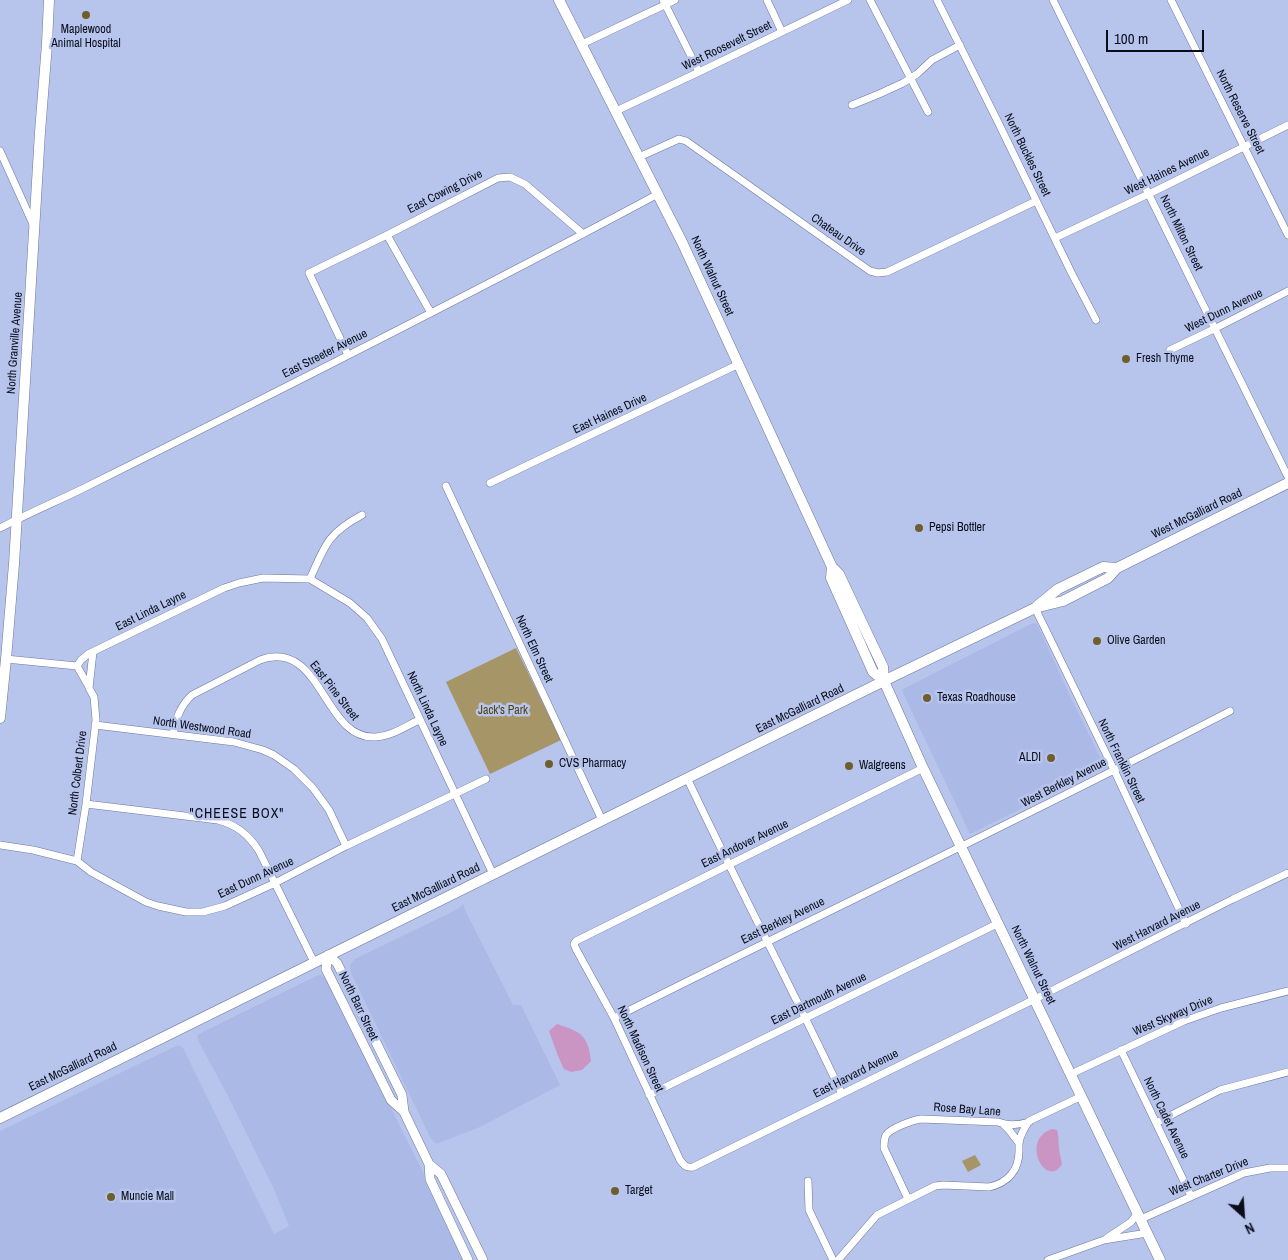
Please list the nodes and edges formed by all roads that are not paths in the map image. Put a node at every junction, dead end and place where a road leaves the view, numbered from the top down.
1 (49, 0) edge
2 (559, 0) edge
3 (675, 0) edge
4 (767, 0) edge
5 (848, 0) edge
6 (870, 0) edge
7 (937, 0) edge
8 (1053, 0) edge
9 (1171, 0) edge
10 (664, 2) edge
11 (782, 32) junction
12 (582, 44) junction
13 (960, 45) junction
14 (699, 72) junction
15 (911, 78) junction
16 (852, 105) dead end
17 (616, 111) junction
18 (928, 112) dead end
19 (1288, 126) edge
20 (1245, 147) junction
21 (0, 151) edge
22 (639, 157) junction
23 (1149, 193) junction
24 (658, 194) junction
25 (1036, 201) junction
26 (34, 226) junction
27 (583, 234) junction
28 (387, 235) junction
29 (1288, 235) edge
30 (1055, 238) junction
31 (1288, 291) edge
32 (431, 313) junction
33 (1096, 320) dead end
34 (1216, 328) junction
35 (1170, 350) dead end
36 (348, 354) junction
37 (739, 364) junction
38 (1288, 476) edge
39 (490, 483) dead end
40 (1288, 483) edge
41 (446, 486) dead end
42 (362, 515) dead end
43 (16, 520) junction
44 (0, 528) edge
45 (310, 579) junction
46 (1035, 608) junction
47 (92, 652) junction
48 (6, 659) junction
49 (77, 666) junction
50 (884, 681) junction
51 (89, 688) junction
52 (1230, 711) dead end
53 (0, 718) edge
54 (419, 720) junction
55 (95, 725) junction
56 (173, 734) junction
57 (923, 768) junction
58 (1114, 770) junction
59 (486, 778) dead end
60 (688, 778) junction
61 (454, 794) junction
62 (86, 804) junction
63 (602, 820) junction
64 (0, 845) edge
65 (346, 846) junction
66 (962, 847) junction
67 (77, 861) junction
68 (729, 865) junction
69 (1288, 873) edge
70 (493, 874) junction
71 (275, 883) junction
72 (999, 923) junction
73 (1186, 924) junction
74 (768, 940) junction
75 (576, 941) joint
76 (328, 955) junction
77 (314, 962) junction
78 (1288, 991) edge
79 (1035, 999) junction
80 (614, 1018) junction
81 (806, 1018) junction
82 (1121, 1050) junction
83 (1288, 1072) edge
84 (1071, 1074) junction
85 (842, 1094) junction
86 (649, 1095) junction
87 (1082, 1096) junction
88 (0, 1118) edge
89 (1030, 1122) junction
90 (1156, 1123) junction
91 (1003, 1124) junction
92 (1019, 1143) junction
93 (429, 1164) junction
94 (687, 1167) joint
95 (1288, 1168) edge
96 (808, 1181) dead end
97 (1191, 1196) junction
98 (908, 1199) junction
99 (1139, 1216) junction
100 (1147, 1234) junction
101 (1104, 1240) junction
102 (468, 1260) edge
103 (483, 1260) edge
104 (833, 1260) edge
105 (838, 1260) edge
106 (1048, 1260) edge
107 (1160, 1260) edge

1 - 26 main road, North Granville Avenue
2 - 12 main road, North Walnut Street
3 - 10 street
4 - 11 street
5 - 11 street, West Roosevelt Street
6 - 15 street
7 - 13 street, North Buckles Street
8 - 23 street, North Milton Street
9 - 20 street, North Reserve Street
10 - 12 street
10 - 14 street
11 - 14 street, West Roosevelt Street
12 - 17 main road, North Walnut Street
13 - 15 street
13 - 25 street, North Buckles Street
14 - 17 street, West Roosevelt Street
15 - 16 street
15 - 18 street
17 - 22 main road, North Walnut Street
19 - 20 street, West Haines Avenue
20 - 23 street, West Haines Avenue
20 - 29 street, North Reserve Street
21 - 26 street
22 - 24 main road, North Walnut Street
22 - 25 street, Chateau Drive
23 - 30 street, West Haines Avenue
23 - 34 street, North Milton Street
24 - 27 street, East Streeter Avenue
24 - 37 main road, North Walnut Street
25 - 30 street, North Buckles Street
26 - 43 main road, North Granville Avenue
27 - 28 street, East Cowing Drive
27 - 32 street, East Streeter Avenue
28 - 32 street
28 - 36 street, East Cowing Drive
30 - 33 street, North Buckles Street
31 - 34 street, West Dunn Avenue
32 - 36 street, East Streeter Avenue
34 - 35 street, West Dunn Avenue
34 - 38 street, North Milton Street
36 - 43 street, East Streeter Avenue
37 - 39 street, East Haines Drive
37 - 50 main road, North Walnut Street
40 - 46 main road, West McGalliard Road
41 - 63 street, North Elm Street
42 - 45 street
43 - 44 street, East Streeter Avenue
43 - 48 main road, North Granville Avenue
45 - 47 street, East Linda Layne
45 - 54 street, North Linda Layne
46 - 50 main road, West McGalliard Road
46 - 58 street, North Franklin Street
47 - 49 street, East Linda Layne
47 - 51 street, North Colbert Drive
48 - 49 street
48 - 53 main road, North Granville Avenue
49 - 51 street, North Colbert Drive
50 - 57 main road, North Walnut Street
50 - 60 main road, East McGalliard Road
51 - 55 street, North Colbert Drive
52 - 58 street, West Berkley Avenue
54 - 56 street, East Pine Street
54 - 61 street, North Linda Layne
55 - 56 street, North Westwood Road
55 - 62 street, North Colbert Drive
56 - 65 street, North Westwood Road
57 - 66 main road, North Walnut Street
57 - 68 street, East Andover Avenue
58 - 66 street, West Berkley Avenue
58 - 73 street, North Franklin Street
59 - 61 street, East Dunn Avenue
60 - 63 main road, East McGalliard Road
60 - 68 street
61 - 65 street, East Dunn Avenue
61 - 70 street, North Linda Layne
62 - 67 street, North Colbert Drive
62 - 71 street
63 - 70 main road, East McGalliard Road
64 - 67 street, East Dunn Avenue
65 - 71 street, East Dunn Avenue
66 - 72 main road, North Walnut Street
66 - 74 street, East Berkley Avenue
67 - 71 street, East Dunn Avenue
68 - 74 street
68 - 75 street, East Andover Avenue
69 - 73 street, West Harvard Avenue
70 - 76 main road, East McGalliard Road
71 - 77 street
72 - 79 main road, North Walnut Street
72 - 81 street, East Dartmouth Avenue
73 - 79 street, West Harvard Avenue
74 - 80 street, East Berkley Avenue
74 - 81 street
75 - 80 street, North Madison Street
76 - 77 main road, East McGalliard Road
76 - 93 street, North Barr Street
77 - 88 main road, East McGalliard Road
78 - 82 street, West Skyway Drive
79 - 84 main road, North Walnut Street
79 - 85 street, East Harvard Avenue
80 - 86 street, North Madison Street
81 - 85 street
81 - 86 street, East Dartmouth Avenue
82 - 84 street, West Skyway Drive
82 - 90 street, North Cadet Avenue
83 - 90 street
84 - 87 main road, North Walnut Street
85 - 94 street, East Harvard Avenue
86 - 94 street, North Madison Street
87 - 89 street
87 - 99 main road, North Walnut Street
89 - 91 street, Rose Bay Lane
89 - 92 street
90 - 97 street, North Cadet Avenue
91 - 92 street
91 - 98 street, Rose Bay Lane
92 - 98 street
93 - 102 street, North Barr Street
93 - 103 street, North Barr Street
95 - 97 street, West Charter Drive
96 - 104 street
97 - 99 street, West Charter Drive
98 - 105 street
99 - 100 main road, North Walnut Street
99 - 101 street, West Charter Drive
100 - 101 street
100 - 107 main road, North Walnut Street
101 - 106 street

